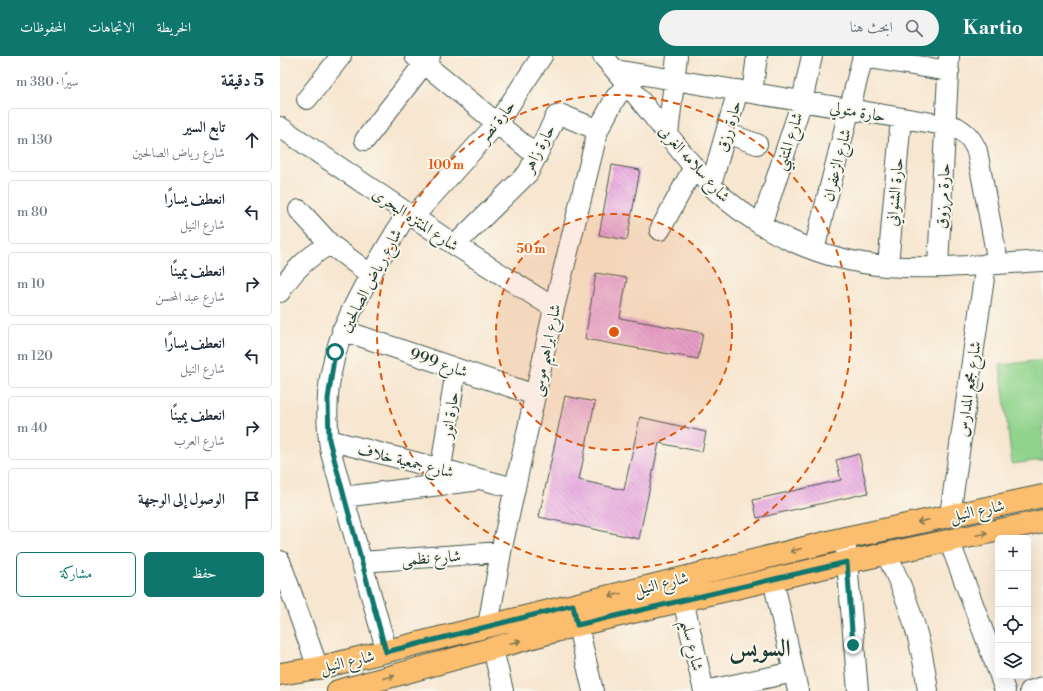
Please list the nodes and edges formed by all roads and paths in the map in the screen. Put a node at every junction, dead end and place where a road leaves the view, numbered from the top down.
1 (341, 56) edge
2 (542, 56) edge
3 (677, 56) edge
4 (757, 56) edge
5 (812, 56) edge
6 (863, 57) edge
7 (423, 58) edge
8 (916, 61) edge
9 (949, 64) edge
10 (623, 68) edge
11 (674, 79) junction
12 (745, 91) junction
13 (306, 99) dead end
14 (802, 101) junction
15 (850, 109) junction
16 (901, 118) junction
17 (498, 122) junction
18 (946, 125) junction
19 (598, 130) junction
20 (282, 132) edge
21 (726, 133) junction
22 (668, 134) junction
23 (365, 140) dead end
24 (757, 144) dead end
25 (536, 156) junction
26 (694, 167) junction
27 (711, 185) junction
28 (299, 210) dead end
29 (410, 215) junction
30 (761, 225) junction
31 (660, 230) dead end
32 (330, 244) junction
33 (455, 245) junction
34 (814, 250) junction
35 (1043, 261) edge
36 (992, 264) junction
37 (888, 266) junction
38 (938, 266) junction
39 (371, 275) junction
40 (281, 287) edge
41 (554, 308) junction
42 (342, 330) junction
43 (456, 369) junction
44 (535, 395) junction
45 (329, 440) junction
46 (440, 477) junction
47 (515, 488) junction
48 (1043, 496) edge
49 (343, 497) junction
50 (950, 515) junction
51 (1043, 521) edge
52 (845, 538) junction
53 (949, 540) junction
54 (501, 552) junction
55 (886, 554) junction
56 (280, 562) edge
57 (361, 562) junction
58 (847, 562) junction
59 (773, 579) junction
60 (683, 600) junction
61 (575, 615) junction
62 (488, 626) junction
63 (493, 648) junction
64 (386, 652) junction
65 (995, 663) edge
66 (318, 668) junction
67 (794, 672) junction
68 (280, 674) edge
69 (1001, 679) edge
70 (1043, 686) edge
71 (346, 690) edge
72 (503, 691) edge
73 (593, 691) edge
74 (704, 691) edge
75 (798, 691) edge
76 (858, 691) edge
77 (928, 691) edge
78 (1005, 691) edge
79 (1030, 691) edge

1 - 13 street
2 - 17 street, حارة نصر
3 - 11 street
4 - 12 street, حارة رزق
5 - 14 street, شارع المتنبي
6 - 8 street
6 - 15 street, شارع الزعفران
7 - 17 street
7 - 23 street
8 - 9 street
9 - 18 street, حارة مرزوق
10 - 11 street, حارة متولي
10 - 19 street, شارع ابراهيم موسى
10 - 22 street, شارع سلامه الغربى
11 - 12 street, حارة متولي
11 - 22 street
12 - 14 street, حارة متولي
12 - 21 street, حارة رزق
14 - 15 street, حارة متولي
14 - 30 street, شارع المتنبي
15 - 16 street, حارة متولي
15 - 34 street, شارع الزعفران
16 - 18 street, حارة متولي
16 - 37 street, حارة الشنواني
17 - 25 street
17 - 29 street, حارة نصر
18 - 36 street, حارة متولي
18 - 38 street, حارة مرزوق
19 - 25 street, حارة زاهر
19 - 41 street, شارع ابراهيم موسى
20 - 29 street, شارع المنتزه البحرى
21 - 24 street
21 - 27 street, حارة رزق
22 - 26 street, شارع سلامه الغربى
25 - 33 street, حارة زاهر
26 - 27 street, شارع سلامه الغربى
26 - 31 street
27 - 30 street, شارع سلامه الغربى
28 - 32 street
29 - 33 street, شارع المنتزه البحرى
29 - 39 street, شارع رياض الصالحين
30 - 34 street, شارع سلامه الغربى
32 - 39 street
32 - 40 street
33 - 41 street, شارع المنتزه البحرى
34 - 37 street, شارع سلامه الغربى
35 - 36 street, شارع سلامه الغربى
36 - 38 street, شارع سلامه الغربى
36 - 50 street, شارع مجمع المدارس
37 - 38 street, شارع سلامه الغربى
39 - 42 street, شارع رياض الصالحين
41 - 44 street, شارع ابراهيم موسى
42 - 43 street, شارع 999
42 - 45 street, شارع رياض الصالحين
43 - 44 street, شارع 999
43 - 46 street, حارة انور
44 - 47 street, شارع ابراهيم موسى
45 - 46 street, شارع جمعية خلاف
45 - 49 street, شارع رياض الصالحين
46 - 47 street, شارع جمعية خلاف
46 - 49 street, شارع جمعية خلاف
47 - 54 street, شارع ابراهيم موسى
48 - 50 main road, شارع النيل
49 - 57 street, شارع رياض الصالحين
50 -> 52 main road, شارع النيل
53 -> 51 main road, شارع النيل
52 - 58 street
52 -> 61 main road, شارع النيل
53 - 55 main road, شارع النيل
53 - 65 street
54 - 57 street, شارع نظمى
54 - 62 street, شارع ابراهيم موسى
55 - 58 main road, شارع النيل
55 - 77 street
56 - 66 street
57 - 64 street, شارع رياض الصالحين
58 - 59 main road, شارع النيل
58 - 76 street
59 - 60 main road, شارع النيل
59 - 67 street
60 - 61 main road, شارع النيل
60 - 74 street, شارع سليم
61 - 62 main road, شارع النيل
63 -> 61 main road, شارع النيل
61 - 73 street
62 - 64 main road, شارع النيل
71 -> 63 main road, شارع النيل
63 - 72 street
64 - 66 main road, شارع النيل
66 - 68 main road, شارع النيل
67 - 74 street
67 - 75 street
69 - 78 street
70 - 79 street

